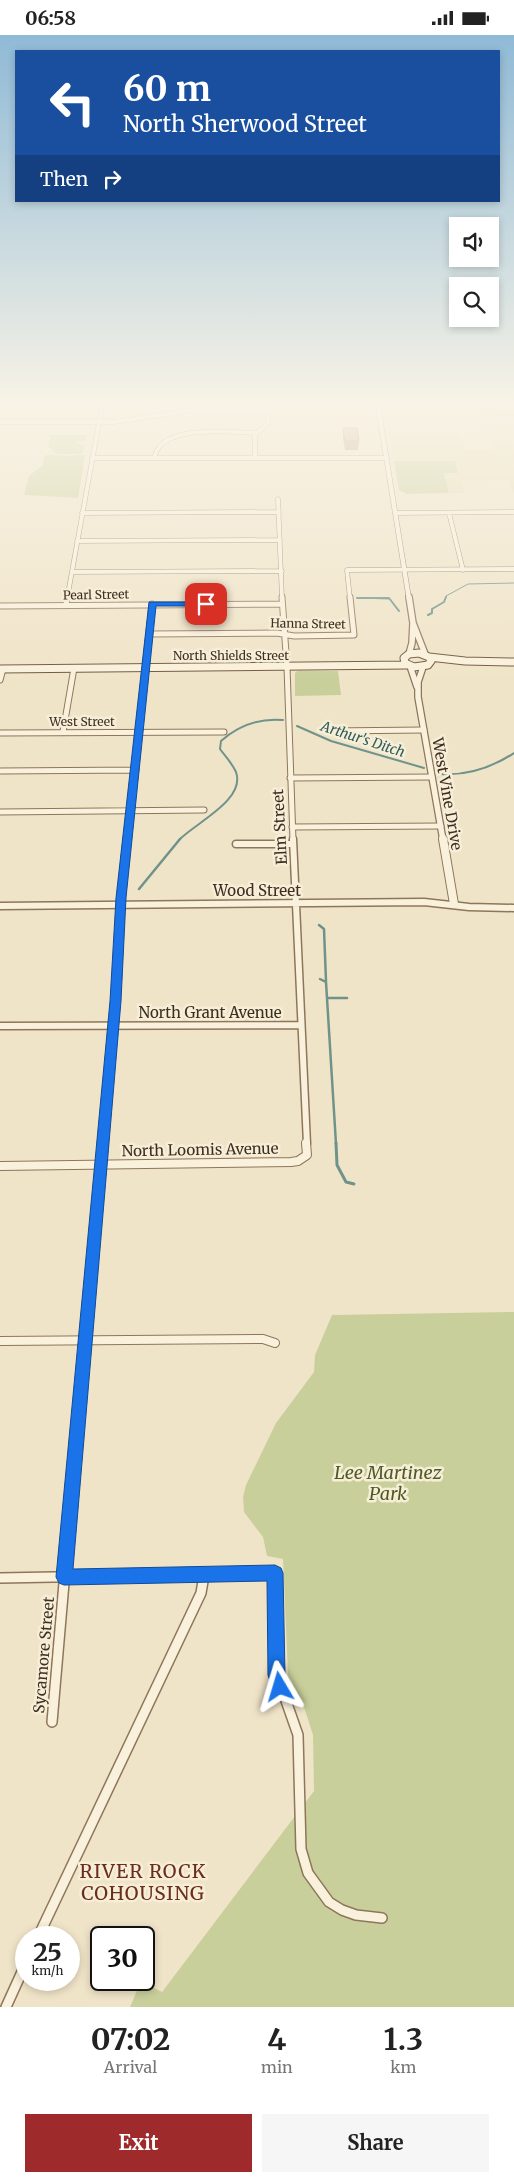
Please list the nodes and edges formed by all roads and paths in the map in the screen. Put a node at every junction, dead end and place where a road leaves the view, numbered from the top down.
1 (85, 498) edge
2 (394, 498) edge
3 (278, 499) dead end
4 (279, 512) junction
5 (82, 513) junction
6 (397, 513) junction
7 (449, 513) junction
8 (514, 513) edge
9 (280, 540) junction
10 (77, 541) junction
11 (514, 569) edge
12 (406, 570) junction
13 (463, 570) junction
14 (282, 571) junction
15 (72, 572) junction
16 (152, 604) junction
17 (282, 604) junction
18 (66, 605) junction
19 (0, 606) edge
20 (413, 623) junction
21 (150, 634) junction
22 (284, 634) junction
23 (408, 655) junction
24 (427, 656) junction
25 (465, 661) junction
26 (514, 661) edge
27 (372, 664) junction
28 (409, 665) junction
29 (425, 666) junction
30 (287, 667) junction
31 (74, 668) junction
32 (146, 668) junction
33 (1, 669) edge
34 (0, 680) edge
35 (417, 687) junction
36 (424, 730) junction
37 (330, 731) dead end
38 (63, 732) junction
39 (140, 732) junction
40 (224, 732) dead end
41 (0, 733) edge
42 (136, 770) junction
43 (0, 771) edge
44 (432, 777) junction
45 (290, 778) junction
46 (204, 810) dead end
47 (131, 811) junction
48 (0, 812) edge
49 (441, 825) junction
50 (292, 827) junction
51 (236, 844) dead end
52 (293, 844) junction
53 (296, 904) junction
54 (454, 904) junction
55 (121, 905) junction
56 (0, 906) edge
57 (514, 908) edge
58 (301, 1025) junction
59 (0, 1026) edge
60 (113, 1026) junction
61 (307, 1155) joint
62 (102, 1165) junction
63 (0, 1166) edge
64 (86, 1340) junction
65 (0, 1341) edge
66 (275, 1343) dead end
67 (204, 1575) junction
68 (64, 1577) junction
69 (0, 1578) edge
70 (52, 1722) dead end
71 (382, 1918) dead end
72 (43, 1926) edge
73 (15, 1987) edge
74 (6, 2007) edge

1 - 5 street
2 - 6 street
3 - 4 street, Elm Street
4 - 5 street
4 - 9 street, Elm Street
5 - 10 street
6 - 7 street
6 - 12 street
7 - 8 street
7 - 13 street
9 - 10 street
9 - 14 street, Elm Street
10 - 15 street
11 - 13 street, Hanna Street
12 - 13 street, Hanna Street
12 - 20 street
12 - 22 street, Hanna Street
14 - 15 street
14 - 17 street, Elm Street
15 - 18 street
16 - 17 street, Pearl Street
16 - 18 street, Pearl Street
16 - 21 street, Sycamore Street
17 - 22 street, Elm Street
18 - 19 street, Pearl Street
20 - 23 street
20 - 24 street
21 - 22 street, Hanna Street
21 - 32 street, Sycamore Street
22 - 30 street, Elm Street
23 - 24 main road, North Shields Street
23 - 27 main road, North Shields Street
23 - 28 main road
24 - 25 main road
24 - 29 main road
25 - 26 main road
25 - 29 main road
27 - 28 main road, North Shields Street
27 - 30 main road, North Shields Street
28 - 29 main road, North Shields Street
28 - 35 street, West Vine Drive
29 - 35 street, West Vine Drive
30 - 32 main road, North Shields Street
30 - 45 street, Elm Street
31 - 32 main road, North Shields Street
31 - 33 main road, North Shields Street
31 - 38 street
32 - 39 street, Sycamore Street
33 - 34 street
35 - 36 street, West Vine Drive
36 - 37 street
36 - 44 street, West Vine Drive
38 - 39 street, West Street
38 - 41 street, West Street
39 - 40 street, West Street
39 - 42 street, Sycamore Street
42 - 43 street
42 - 47 street, Sycamore Street
44 - 45 street
44 - 49 street, West Vine Drive
45 - 50 street, Elm Street
46 - 47 street
47 - 48 street
47 - 55 street, Sycamore Street
49 - 50 street
49 - 54 street, West Vine Drive
50 - 52 street, Elm Street
51 - 52 street
52 - 53 street, Elm Street
53 - 54 street, Wood Street
53 - 55 street, Wood Street
53 - 58 street, Elm Street
54 - 57 street, Wood Street
55 - 56 street, Wood Street
55 - 60 street, Sycamore Street
58 - 60 street, North Grant Avenue
58 - 61 street, Elm Street
59 - 60 street, North Grant Avenue
60 - 62 street, Sycamore Street
61 - 62 street, North Loomis Avenue
62 - 63 street, North Loomis Avenue
62 - 64 street, Sycamore Street
64 - 65 street
64 - 66 street
64 - 68 street, Sycamore Street
67 - 68 street
67 - 71 street
67 - 72 street
68 - 69 street
68 - 70 street, Sycamore Street
73 - 74 street

